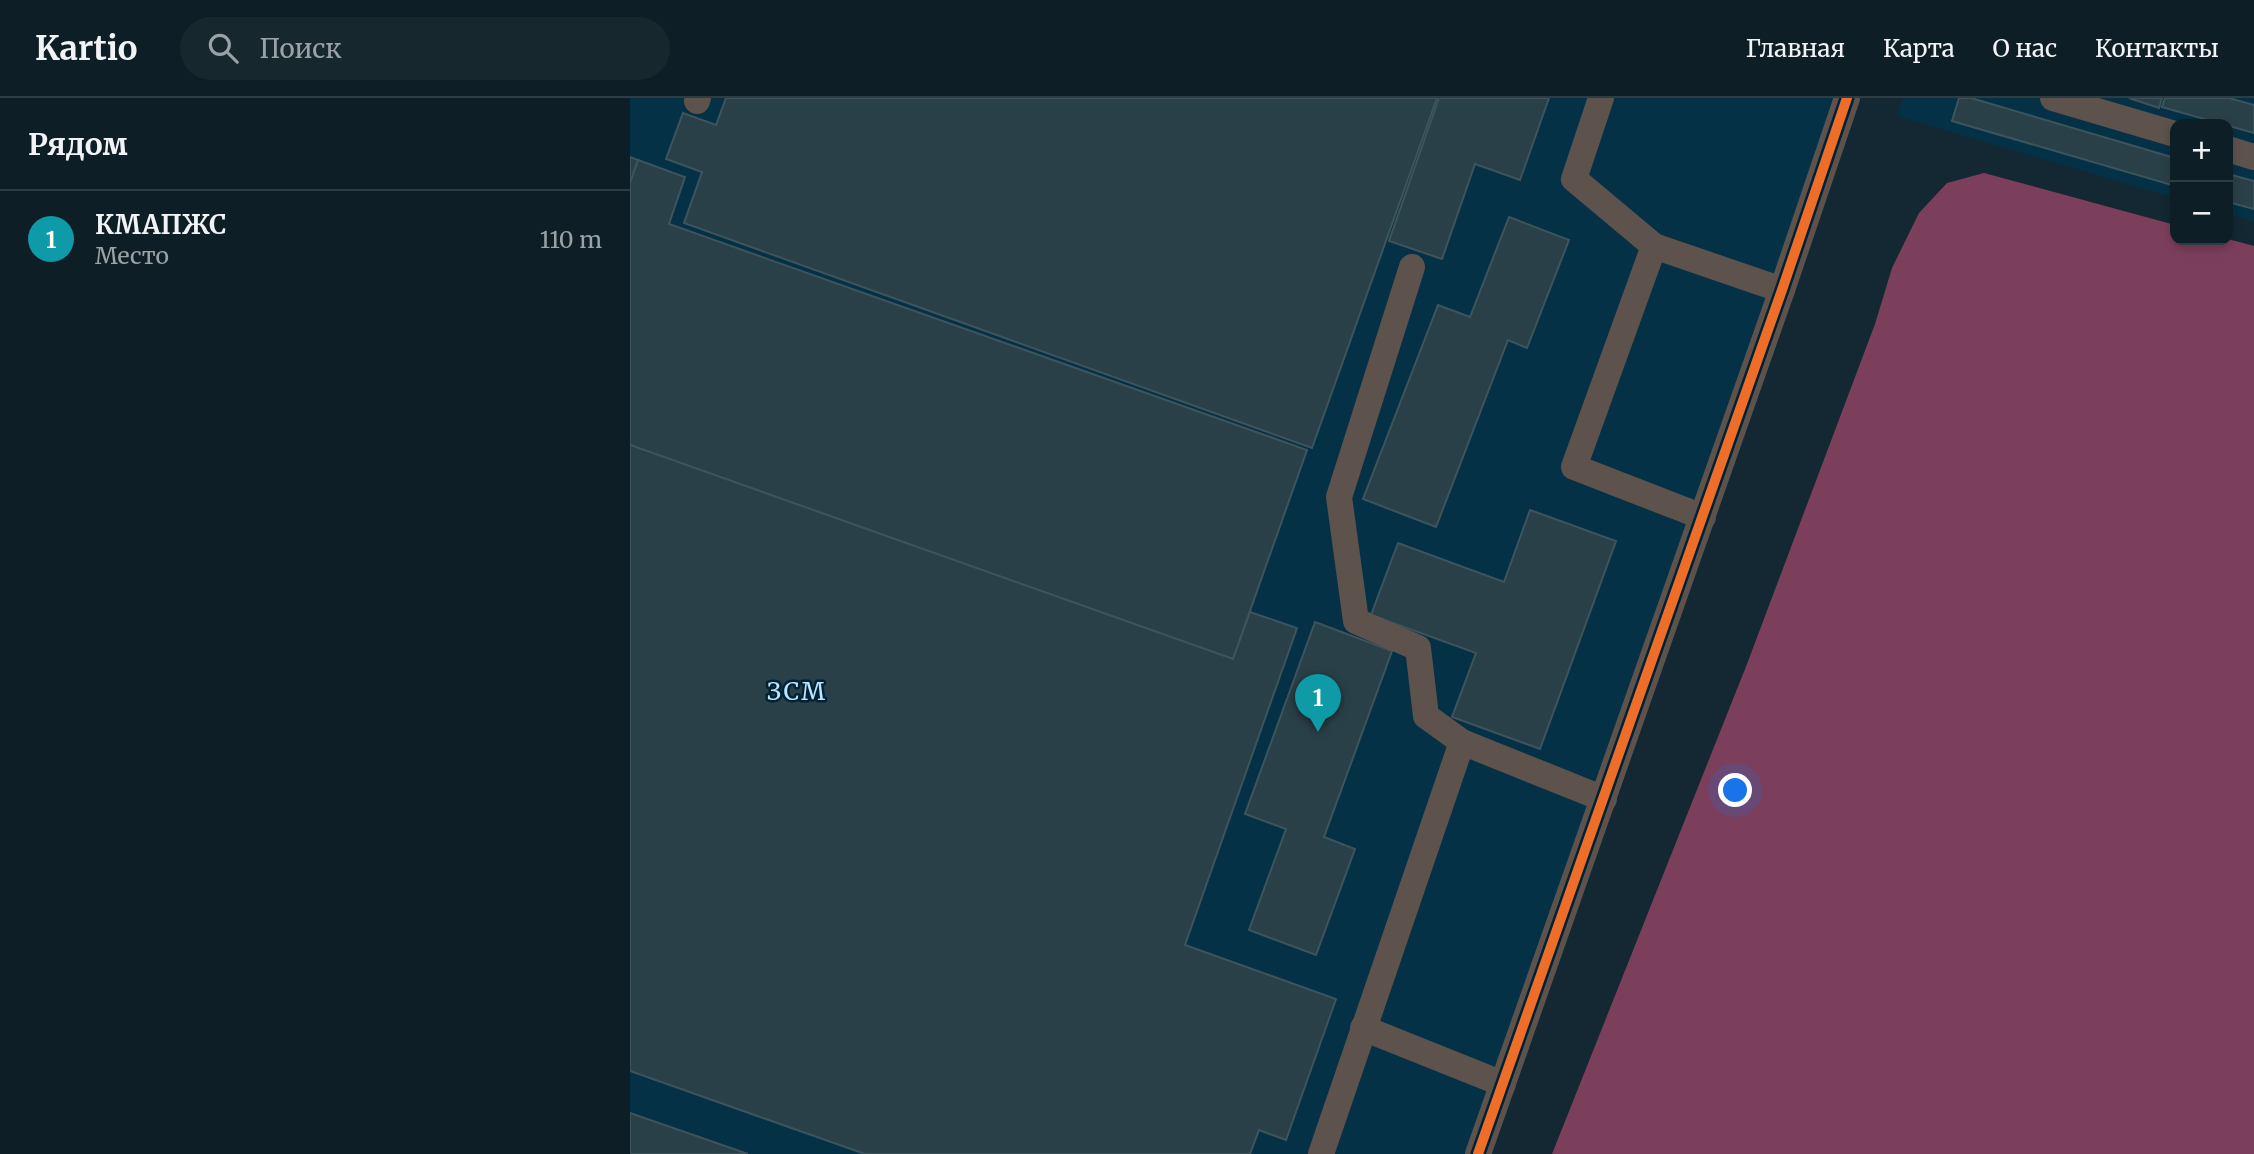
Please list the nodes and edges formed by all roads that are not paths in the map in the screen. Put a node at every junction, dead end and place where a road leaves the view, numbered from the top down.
1 (1601, 98) edge
2 (1847, 98) edge
3 (2053, 98) edge
4 (2170, 133) edge
5 (2233, 151) edge
6 (2254, 157) edge
7 (1654, 246) junction
8 (1412, 267) dead end
9 (1782, 290) junction
10 (1703, 517) junction
11 (1462, 742) junction
12 (1604, 799) junction
13 (1363, 1028) junction
14 (1503, 1084) junction
15 (1321, 1154) edge
16 (1478, 1154) edge

1 - 7 street
2 - 9 street
3 - 4 street
5 - 6 street
7 - 9 street
7 - 10 street
8 - 11 street
9 - 10 street
10 - 12 street
11 - 12 street
11 - 13 street
12 - 14 street
13 - 14 street
13 - 15 street
14 - 16 street

